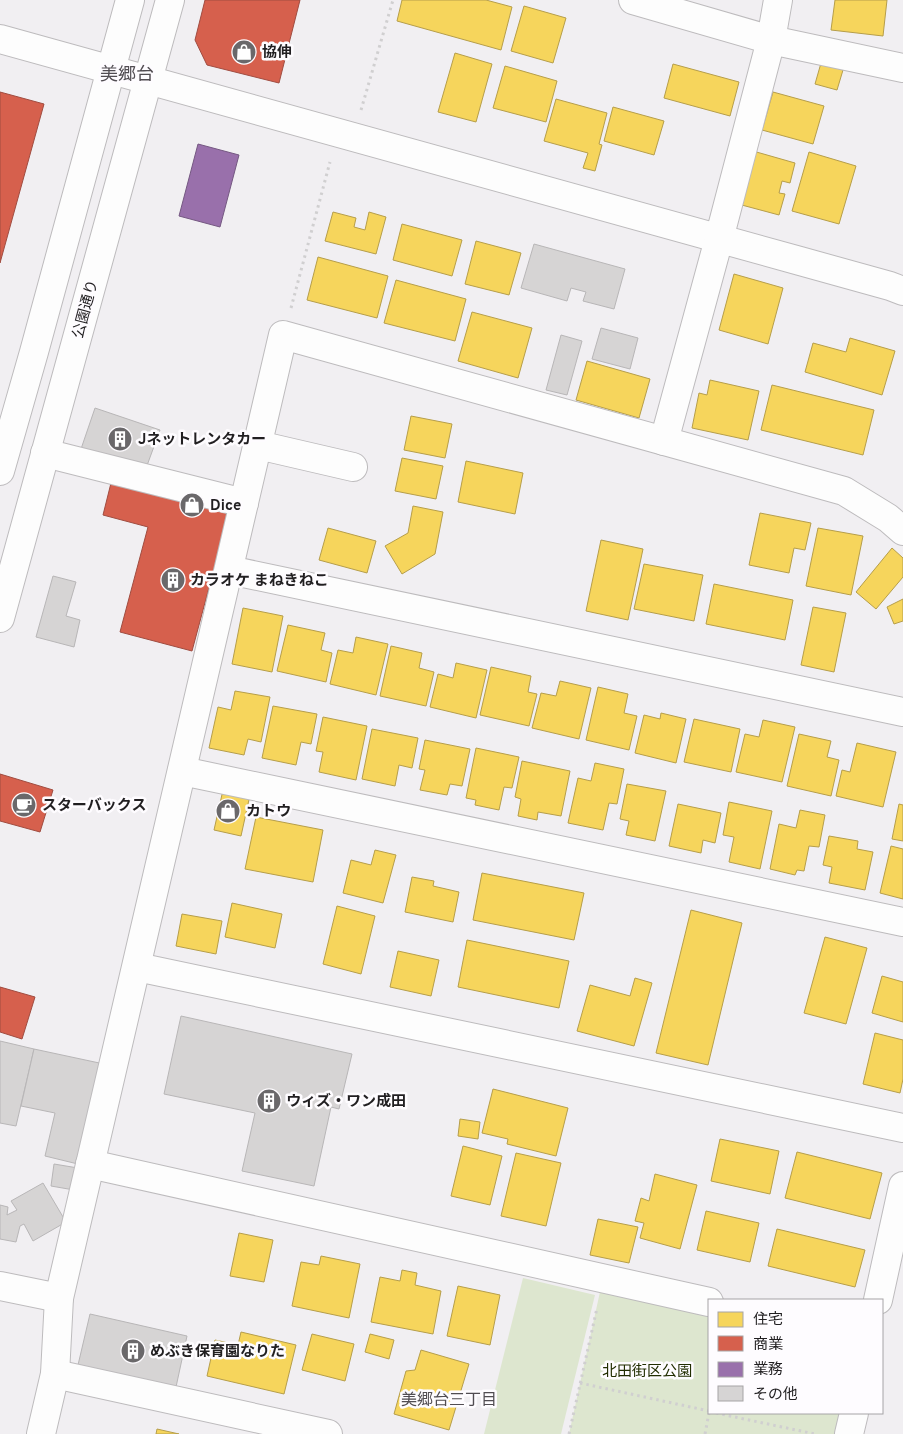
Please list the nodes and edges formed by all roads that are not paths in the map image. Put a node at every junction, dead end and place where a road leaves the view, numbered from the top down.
1 (130, 0) edge
2 (170, 0) edge
3 (633, 0) edge
4 (778, 0) edge
5 (0, 39) edge
6 (771, 40) junction
7 (903, 68) edge
8 (110, 70) junction
9 (148, 80) junction
10 (720, 239) junction
11 (903, 292) edge
12 (664, 441) junction
13 (258, 445) junction
14 (45, 454) junction
15 (353, 467) dead end
16 (0, 471) edge
17 (244, 504) junction
18 (903, 531) edge
19 (229, 570) junction
20 (0, 618) edge
21 (903, 712) edge
22 (182, 771) junction
23 (903, 922) edge
24 (136, 966) junction
25 (903, 1128) edge
26 (90, 1164) junction
27 (903, 1186) edge
28 (0, 1286) edge
29 (59, 1298) junction
30 (878, 1299) edge
31 (708, 1302) edge
32 (55, 1374) junction
33 (854, 1414) edge
34 (41, 1434) edge
35 (328, 1434) edge
36 (849, 1434) edge

1 - 8 street
2 - 9 street, 公園通り
3 - 6 street
4 - 6 street
5 - 8 street
6 - 7 street
6 - 10 street
8 - 9 street
8 - 16 street
9 - 10 street
9 - 14 street, 公園通り
10 - 11 street
10 - 12 street
12 - 13 street
12 - 18 street
13 - 15 street
13 - 17 street
14 - 17 street
14 - 20 street, 公園通り
17 - 19 street
19 - 21 street
19 - 22 street
22 - 23 street
22 - 24 street
24 - 25 street
24 - 26 street
26 - 29 street
26 - 31 street
27 - 30 street
28 - 29 street
29 - 32 street
32 - 34 street
32 - 35 street
33 - 36 street

